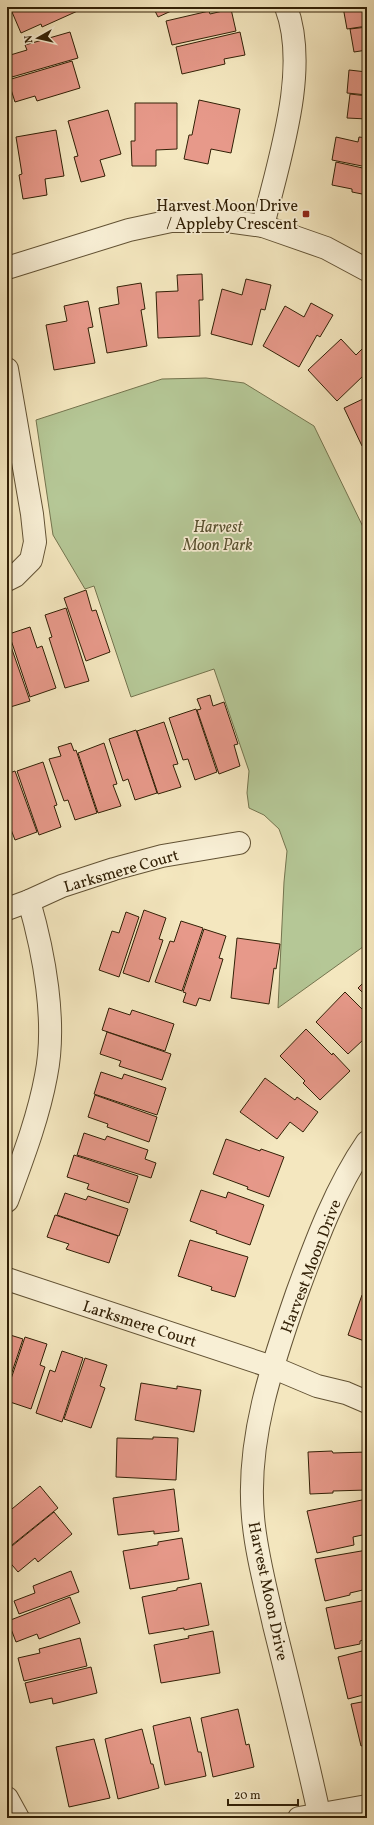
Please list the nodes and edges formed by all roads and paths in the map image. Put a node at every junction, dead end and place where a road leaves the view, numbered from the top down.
1 (286, 7) edge
2 (263, 226) junction
3 (7, 268) edge
4 (367, 270) edge
5 (7, 369) edge
6 (7, 580) edge
7 (239, 843) dead end
8 (30, 901) junction
9 (7, 909) edge
10 (367, 1142) edge
11 (7, 1201) edge
12 (7, 1279) edge
13 (272, 1367) junction
14 (367, 1402) edge
15 (7, 1798) edge
16 (367, 1806) edge
17 (313, 1817) edge
18 (18, 1818) edge

1 - 2 street
2 - 3 street
2 - 4 street
5 - 6 street
7 - 8 street, Larksmere Court
8 - 9 street, Larksmere Court
8 - 11 street
10 - 13 street, Harvest Moon Drive
12 - 13 street, Larksmere Court
13 - 14 street, Larksmere Court
13 - 17 street, Harvest Moon Drive
15 - 18 street
16 - 17 street

